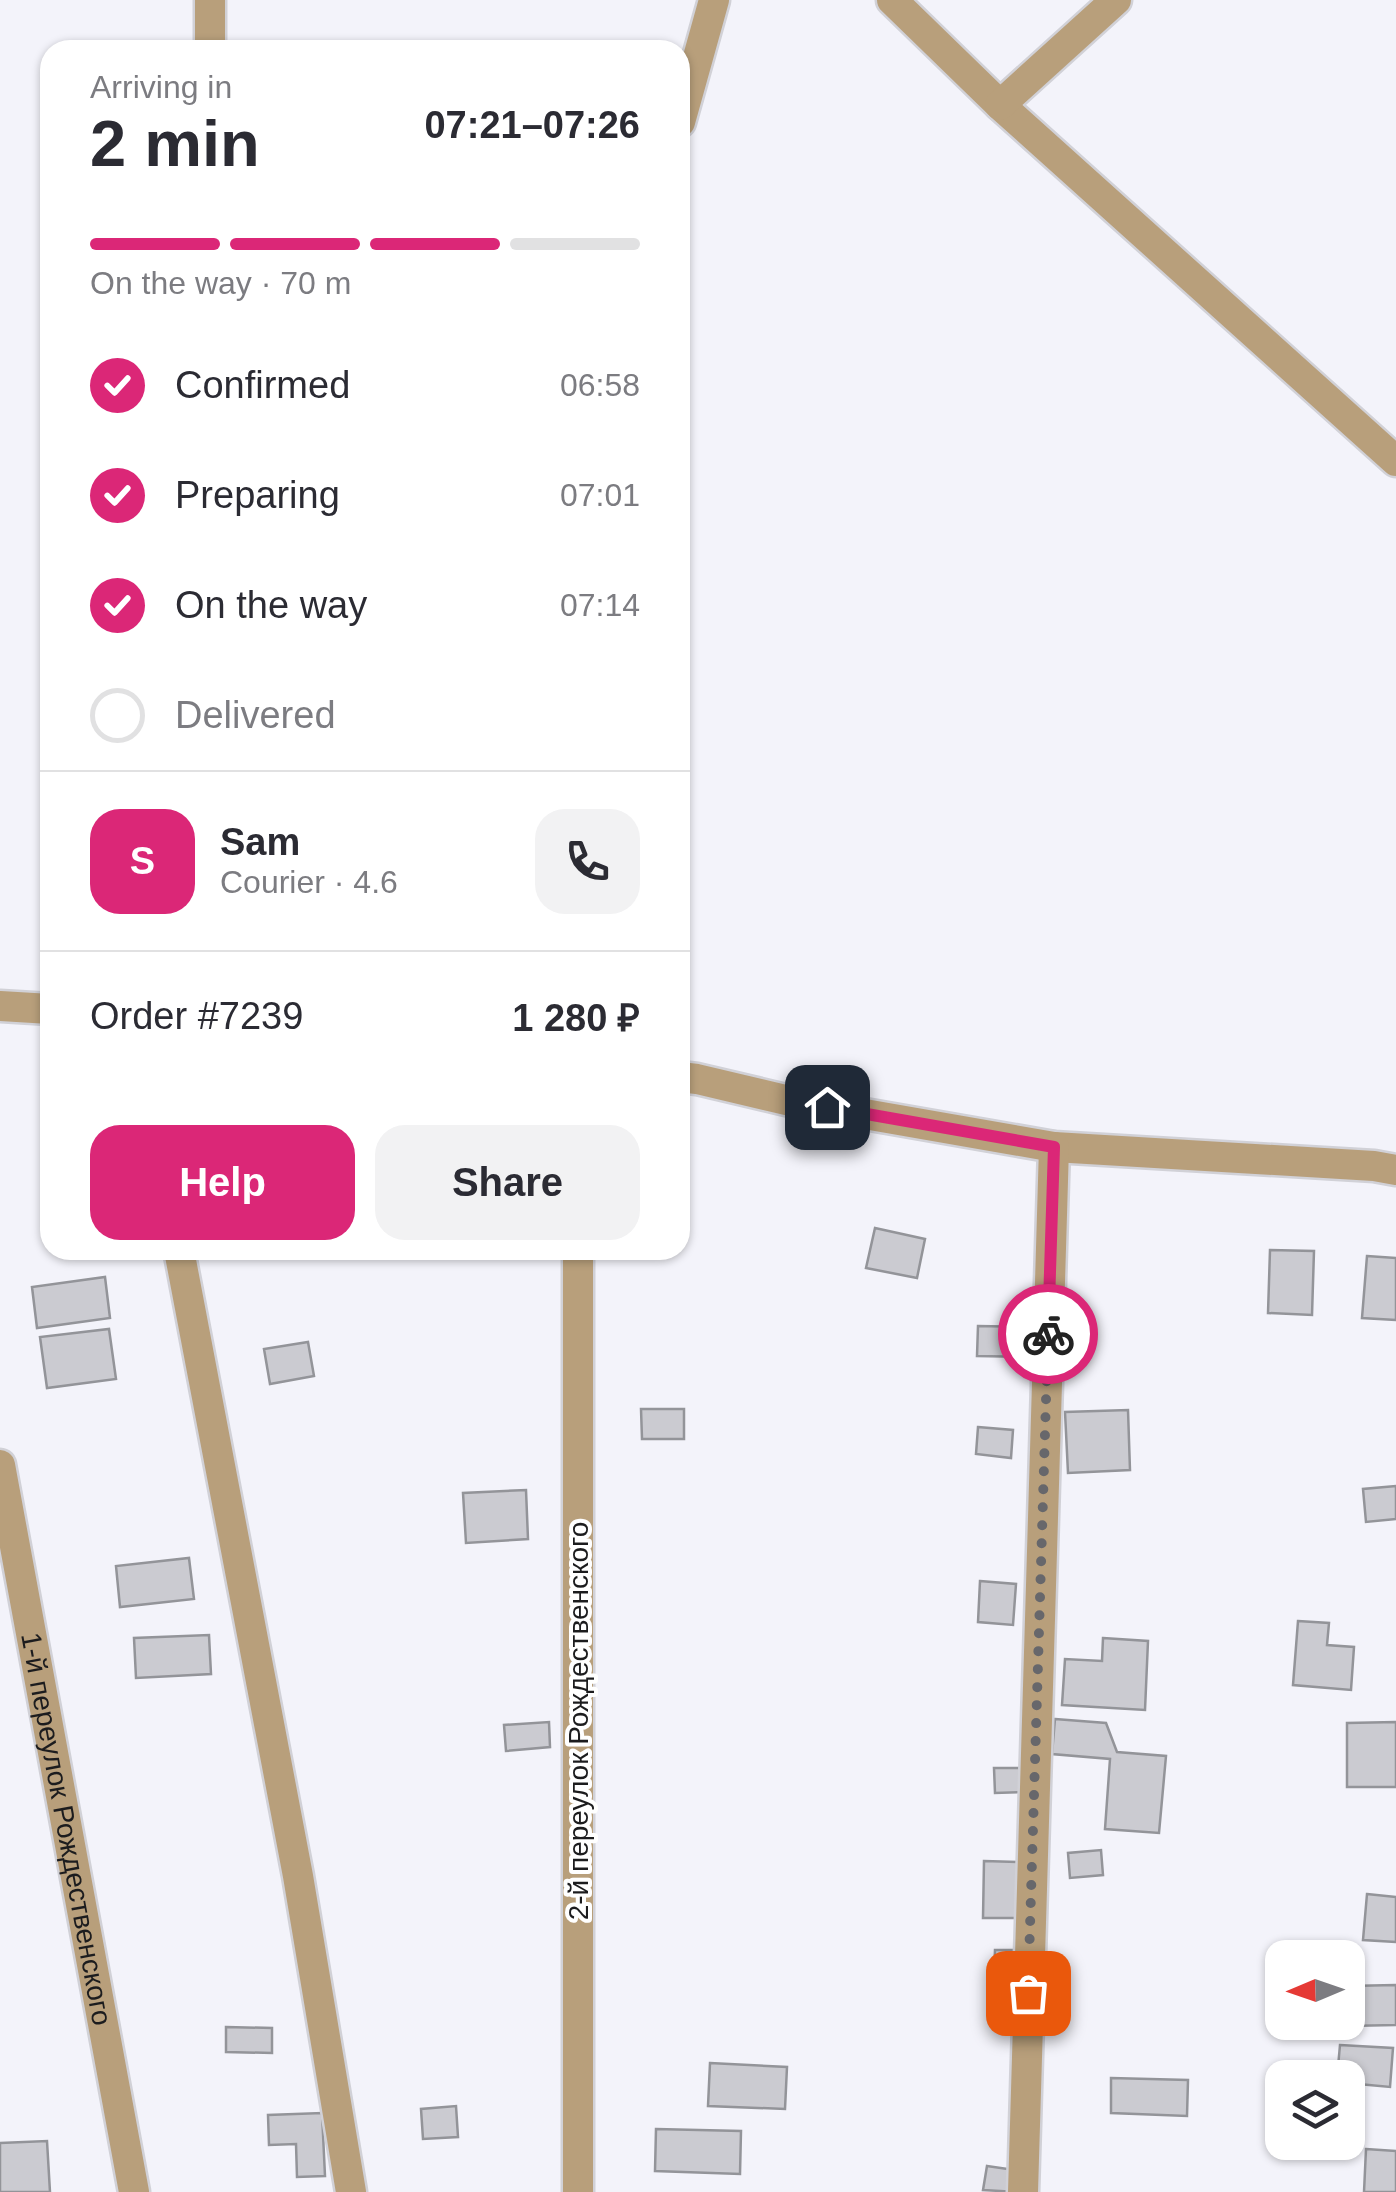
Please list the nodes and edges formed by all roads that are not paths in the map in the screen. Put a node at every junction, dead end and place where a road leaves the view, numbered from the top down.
1 (210, 0) edge
2 (714, 0) edge
3 (892, 0) edge
4 (1116, 0) edge
5 (210, 40) edge
6 (690, 86) edge
7 (1000, 105) junction
8 (1396, 461) edge
9 (0, 1006) edge
10 (40, 1009) edge
11 (690, 1079) edge
12 (1054, 1147) junction
13 (1396, 1170) edge
14 (180, 1260) edge
15 (578, 1260) edge
16 (0, 1465) edge
17 (134, 2192) edge
18 (351, 2192) edge
19 (578, 2192) edge
20 (1023, 2192) edge

1 - 5 street
2 - 6 street
3 - 7 street
4 - 7 street
7 - 8 street
9 - 10 street
11 - 12 street
12 - 13 street
12 - 20 street
14 - 18 street
15 - 19 street, 2-й переулок Рождественского
16 - 17 street, 1-й переулок Рождественского

